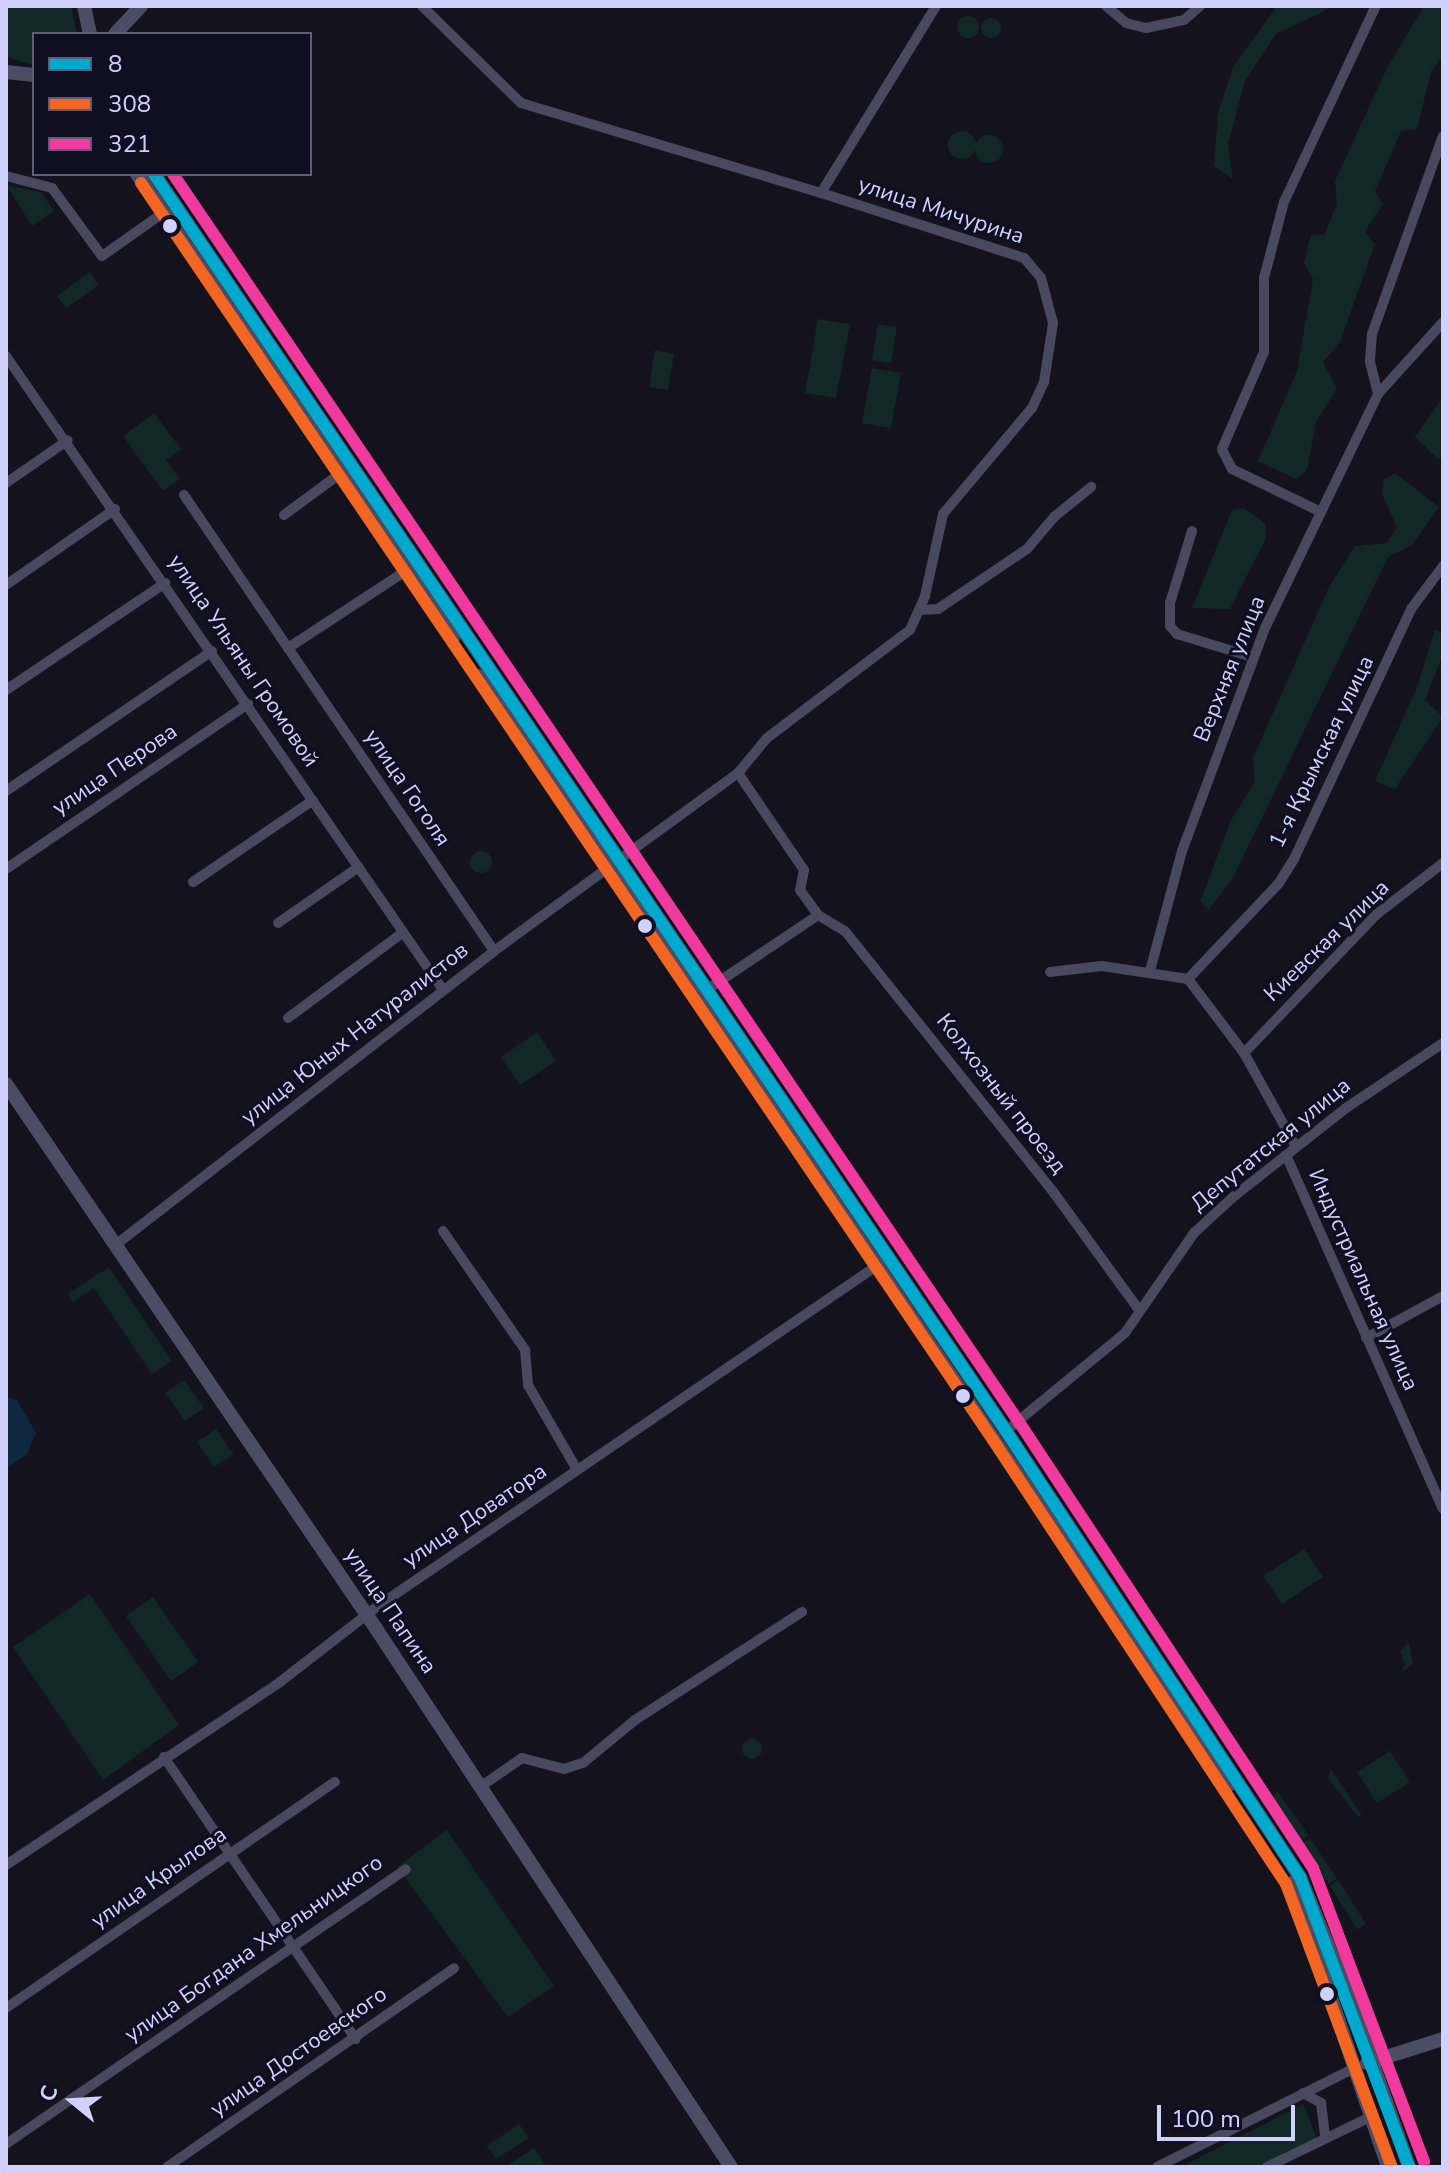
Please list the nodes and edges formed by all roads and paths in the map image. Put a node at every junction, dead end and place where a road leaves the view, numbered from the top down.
1 (84, 6) edge
2 (141, 6) edge
3 (422, 6) edge
4 (1106, 6) edge
5 (1200, 6) edge
6 (1376, 6) edge
7 (931, 8) edge
8 (90, 32) edge
9 (117, 32) edge
10 (6, 72) edge
11 (30, 77) edge
12 (1443, 136) edge
13 (6, 176) edge
14 (138, 176) edge
15 (155, 176) edge
16 (821, 193) junction
17 (163, 213) junction
18 (1443, 322) edge
19 (6, 356) edge
20 (1378, 394) junction
21 (68, 440) junction
22 (341, 473) junction
23 (6, 483) edge
24 (1091, 487) dead end
25 (184, 495) dead end
26 (115, 509) junction
27 (1321, 512) junction
28 (284, 515) dead end
29 (1192, 531) dead end
30 (1443, 566) edge
31 (407, 570) junction
32 (165, 583) junction
33 (6, 585) edge
34 (920, 610) junction
35 (288, 648) junction
36 (212, 651) junction
37 (1252, 657) junction
38 (6, 690) edge
39 (248, 704) junction
40 (738, 773) junction
41 (6, 791) edge
42 (313, 800) junction
43 (613, 863) junction
44 (1443, 863) edge
45 (359, 867) junction
46 (6, 869) edge
47 (193, 882) dead end
48 (818, 915) junction
49 (278, 923) dead end
50 (402, 933) junction
51 (494, 951) junction
52 (1150, 971) junction
53 (1050, 972) dead end
54 (1188, 979) junction
55 (708, 989) junction
56 (443, 990) junction
57 (288, 1018) dead end
58 (1443, 1043) edge
59 (1244, 1053) junction
60 (6, 1084) edge
61 (1296, 1147) junction
62 (1286, 1155) junction
63 (443, 1231) dead end
64 (118, 1243) junction
65 (884, 1262) junction
66 (1443, 1296) edge
67 (1139, 1310) junction
68 (1366, 1338) junction
69 (1006, 1431) junction
70 (577, 1470) junction
71 (1443, 1509) edge
72 (802, 1612) dead end
73 (367, 1615) junction
74 (164, 1757) junction
75 (335, 1782) dead end
76 (480, 1787) junction
77 (229, 1853) junction
78 (6, 1865) edge
79 (406, 1869) dead end
80 (293, 1946) junction
81 (454, 1968) dead end
82 (6, 2008) edge
83 (356, 2039) junction
84 (1443, 2039) edge
85 (1373, 2061) junction
86 (1355, 2068) junction
87 (1303, 2093) junction
88 (1372, 2116) junction
89 (1325, 2137) junction
90 (6, 2144) edge
91 (167, 2167) edge
92 (731, 2167) edge
93 (1157, 2167) edge
94 (1267, 2167) edge
95 (1388, 2167) edge
96 (1409, 2167) edge

1 - 8 main road
2 - 9 main road
3 - 16 street, улица Мичурина
4 - 5 street
6 - 27 street
7 - 16 street, улица Мичурина
10 - 11 main road
12 - 20 street
13 - 17 street
14 - 17 main road
15 - 43 main road
16 - 34 street, улица Мичурина
17 - 22 main road
18 - 20 street, Верхняя улица
19 - 21 street, улица Ульяны Громовой
20 - 27 street, Верхняя улица
21 - 23 street
21 - 26 street, улица Ульяны Громовой
22 - 28 street
22 - 31 main road
24 - 34 street
25 - 35 street, улица Гоголя
26 - 32 street, улица Ульяны Громовой
26 - 33 street
27 - 37 street, Верхняя улица
29 - 37 street
30 - 54 street, 1-я Крымская улица
31 - 35 street
31 - 43 main road
32 - 36 street, улица Ульяны Громовой
32 - 38 street
34 - 40 street, улица Мичурина
35 - 51 street, улица Гоголя
36 - 39 street, улица Ульяны Громовой
36 - 41 street
37 - 52 street, Верхняя улица
39 - 42 street, улица Ульяны Громовой
39 - 46 street, улица Перова
40 - 43 street, улица Мичурина
40 - 48 street, Колхозный проезд
42 - 45 street, улица Ульяны Громовой
42 - 47 street
43 - 51 street, улица Юных Натуралистов
43 - 55 main road
43 - 65 main road
44 - 59 street, Киевская улица
45 - 49 street
45 - 50 street, улица Ульяны Громовой
48 - 55 street
48 - 67 street, Колхозный проезд
50 - 56 street, улица Ульяны Громовой
50 - 57 street
51 - 56 street, улица Юных Натуралистов
52 - 53 street
52 - 54 street
54 - 59 street, Индустриальная улица
55 - 65 main road
56 - 64 street, улица Юных Натуралистов
58 - 61 street, Депутатская улица
59 - 61 street, Индустриальная улица
60 - 64 main road, улица Папина
61 - 62 street, Депутатская улица
62 - 67 street, Депутатская улица
62 - 68 street, Индустриальная улица
63 - 70 street
64 - 73 main road, улица Папина
65 - 69 main road
65 - 70 street, улица Доватора
65 - 86 main road
66 - 68 street
67 - 69 street, Депутатская улица
68 - 71 street, Индустриальная улица
69 - 85 main road
70 - 73 street, улица Доватора
72 - 76 street
73 - 74 street, улица Доватора
73 - 76 main road, улица Папина
74 - 77 street
74 - 78 street, улица Доватора
75 - 77 street, улица Крылова
76 - 92 main road, улица Папина
77 - 80 street
77 - 82 street, улица Крылова
79 - 80 street, улица Богдана Хмельницкого
80 - 83 street
80 - 90 street, улица Богдана Хмельницкого
81 - 83 street, улица Достоевского
83 - 91 street, улица Достоевского
84 - 85 main road
85 - 86 main road
85 - 96 main road
86 - 87 street
86 - 88 main road
87 - 89 street
87 - 93 street
88 - 89 street
88 - 95 main road
89 - 94 street

